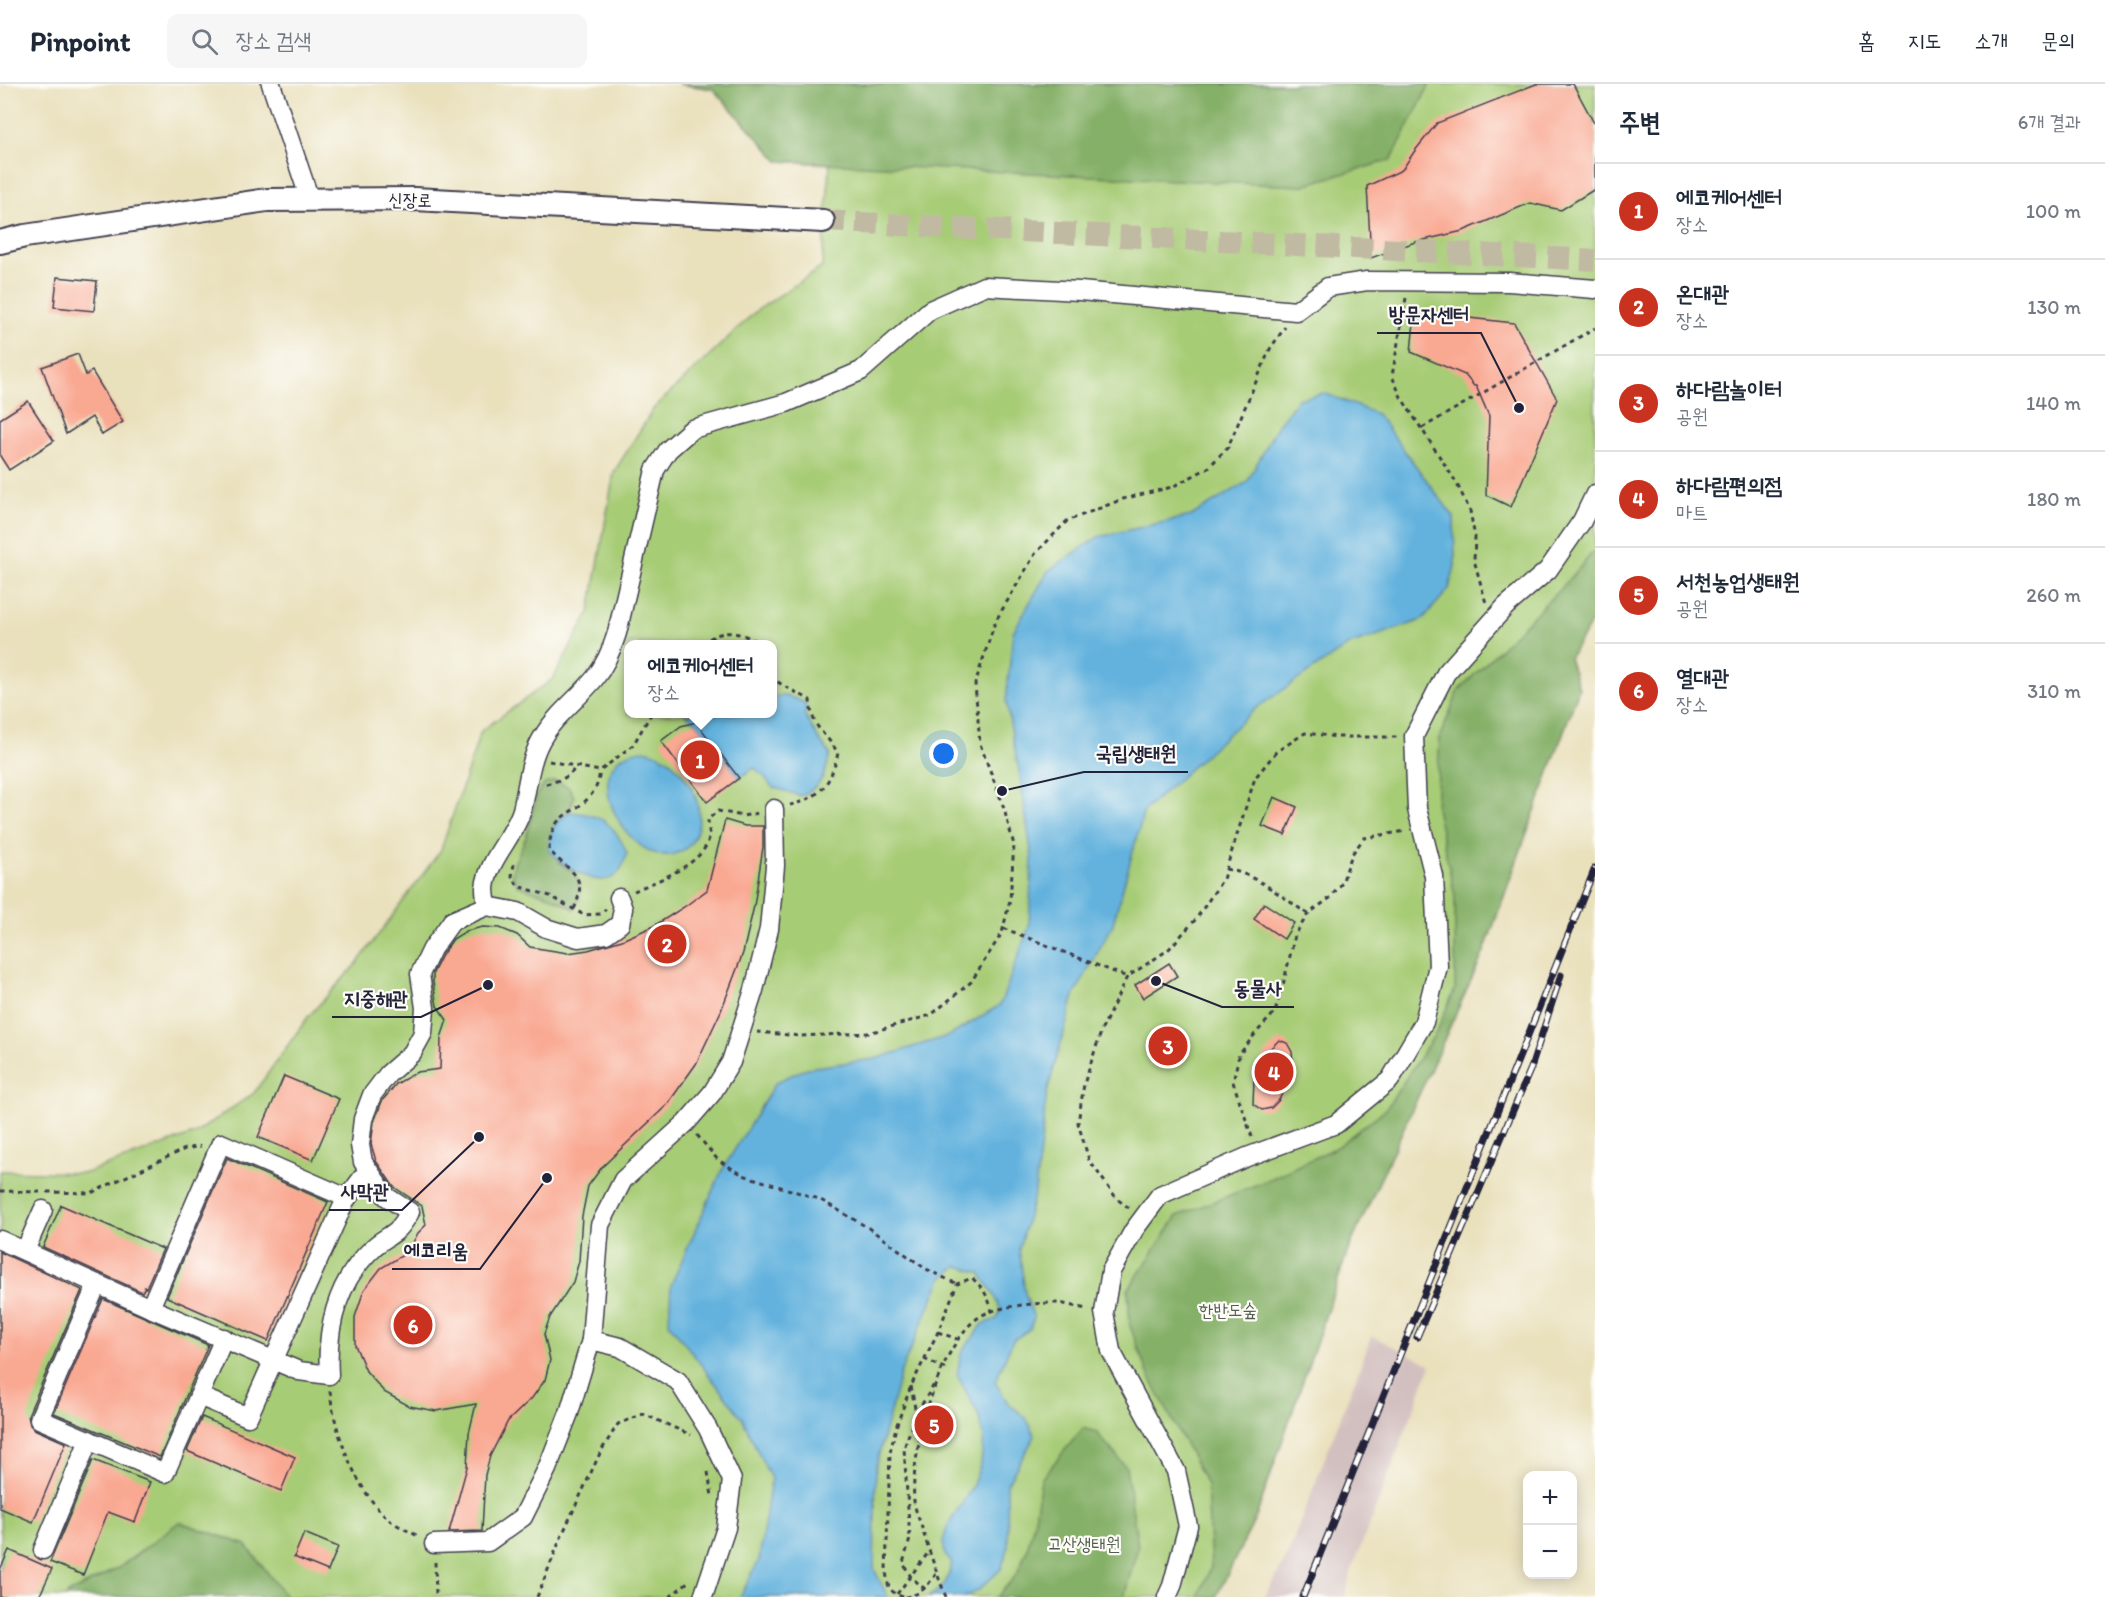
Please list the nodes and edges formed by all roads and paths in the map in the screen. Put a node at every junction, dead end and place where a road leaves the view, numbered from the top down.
1 (271, 84) edge
2 (310, 200) junction
3 (823, 221) tunnel mouth
4 (0, 242) edge
5 (1409, 281) junction
6 (1595, 289) edge
7 (1296, 311) junction
8 (1595, 328) edge
9 (1422, 428) dead end
10 (1595, 494) edge
11 (1494, 621) junction
12 (710, 640) edge
13 (753, 640) edge
14 (777, 682) edge
15 (649, 718) edge
16 (1414, 736) junction
17 (533, 758) junction
18 (576, 766) junction
19 (600, 771) junction
20 (541, 789) dead end
21 (774, 809) junction
22 (1422, 828) junction
23 (518, 855) dead end
24 (1226, 869) junction
25 (619, 898) junction
26 (487, 906) junction
27 (574, 909) junction
28 (1308, 914) junction
29 (1003, 928) junction
30 (1127, 976) junction
31 (741, 1031) junction
32 (686, 1123) junction
33 (221, 1143) junction
34 (1258, 1153) junction
35 (368, 1170) junction
36 (0, 1191) edge
37 (347, 1198) junction
38 (43, 1210) dead end
39 (1142, 1219) junction
40 (0, 1240) edge
41 (25, 1251) junction
42 (97, 1284) junction
43 (957, 1284) junction
44 (150, 1308) junction
45 (992, 1311) junction
46 (1104, 1312) junction
47 (938, 1332) junction
48 (224, 1338) junction
49 (957, 1339) junction
50 (591, 1340) junction
51 (273, 1359) junction
52 (924, 1359) junction
53 (944, 1368) junction
54 (329, 1375) junction
55 (911, 1386) junction
56 (199, 1396) junction
57 (916, 1414) junction
58 (924, 1423) junction
59 (693, 1436) dead end
60 (90, 1440) junction
61 (708, 1467) dead end
62 (711, 1507) dead end
63 (434, 1544) junction
64 (43, 1550) dead end
65 (929, 1552) junction
66 (936, 1574) junction
67 (910, 1576) junction
68 (692, 1579) dead end
69 (925, 1589) junction
70 (897, 1594) junction
71 (436, 1597) edge
72 (537, 1597) edge
73 (670, 1597) edge
74 (704, 1597) edge
75 (904, 1597) edge
76 (946, 1597) edge
77 (1167, 1597) edge

1 - 2 street
2 - 3 street, 신장로
2 - 4 street, 신장로
5 - 6 street
5 - 7 street
5 - 11 path
7 - 17 street
7 - 29 path
8 - 9 path
10 - 11 street
11 - 16 street
12 - 13 path
14 - 21 path
15 - 19 path
16 - 22 street
16 - 24 path
17 - 18 path
17 - 26 street
18 - 19 path
18 - 20 path
19 - 27 path
21 - 25 path
21 - 31 street
22 - 28 path
22 - 34 street
23 - 27 path
24 - 28 path
24 - 30 path
25 - 26 street
25 - 27 path
26 - 35 street
28 - 34 path
29 - 30 path
29 - 31 path
30 - 39 path
31 - 32 street
32 - 43 path
32 - 50 street
33 - 36 path
33 - 37 street
33 - 44 street
34 - 39 street
35 - 37 street
35 - 54 street
37 - 51 street
38 - 41 street
39 - 46 street
40 - 41 street
41 - 42 street
42 - 44 street
42 - 60 street
43 - 45 path
43 - 47 path
44 - 48 street
45 - 46 path
45 - 49 path
46 - 77 street
47 - 49 path
47 - 52 path
48 - 51 street
48 - 56 street
49 - 53 path
50 - 63 street
50 - 74 street
51 - 54 street
51 - 56 street
52 - 53 path
52 - 55 path
53 - 57 path
53 - 58 path
54 - 63 path
55 - 57 path
55 - 70 path
56 - 60 street
57 - 58 path
57 - 67 path
58 - 65 path
59 - 72 path
60 - 64 street
61 - 62 path
63 - 71 path
65 - 66 path
65 - 67 path
66 - 69 path
66 - 76 path
67 - 69 path
67 - 70 path
68 - 73 path
69 - 75 path
70 - 75 path

